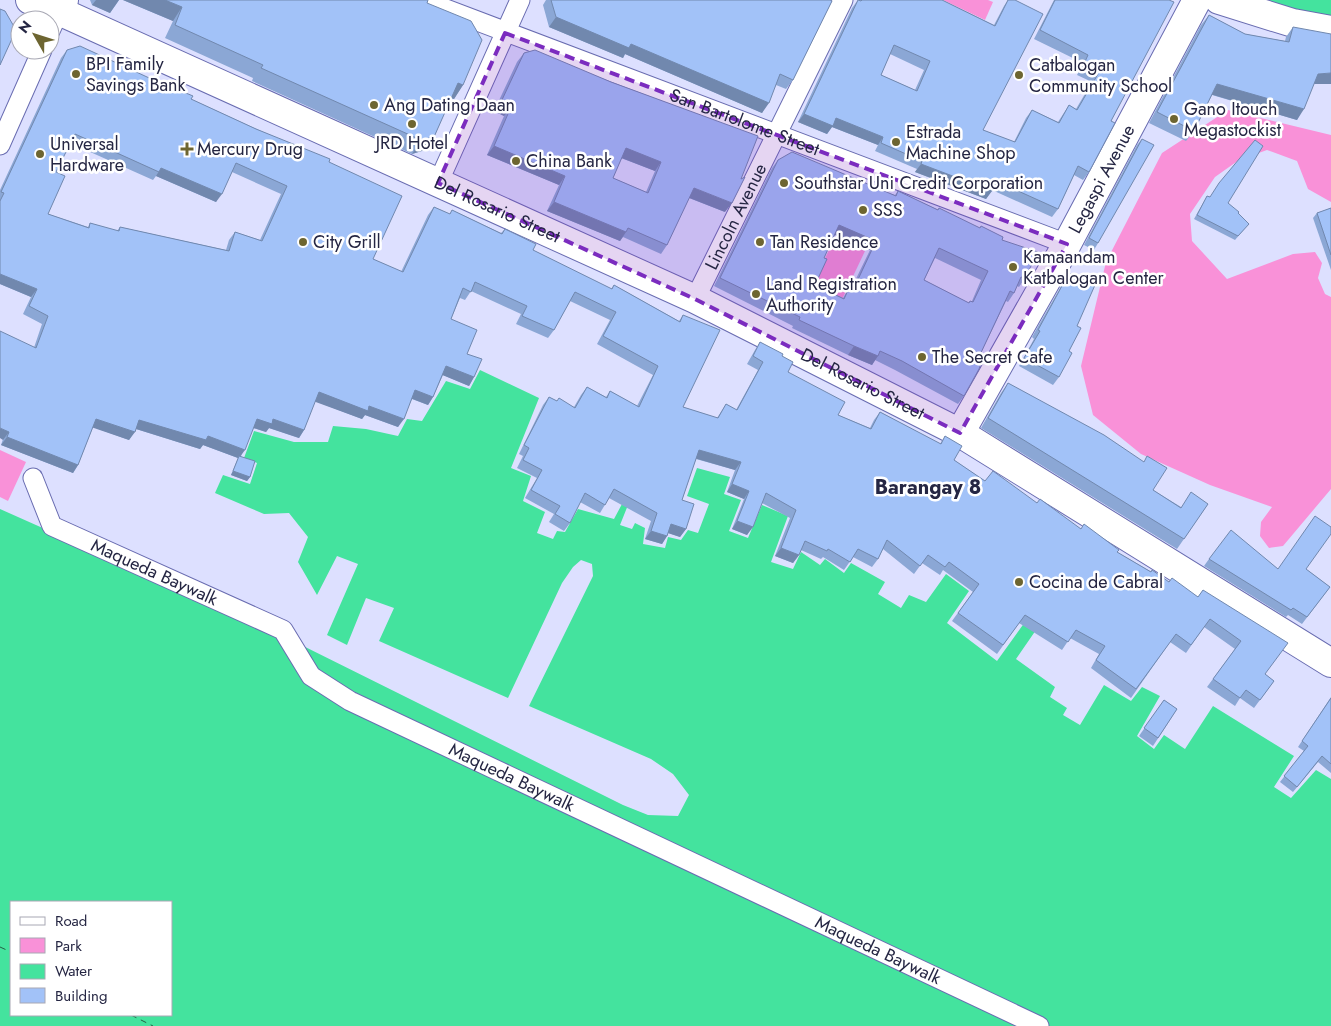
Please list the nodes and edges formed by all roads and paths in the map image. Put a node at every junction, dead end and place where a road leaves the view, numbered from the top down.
1 (30, 0) edge
2 (422, 0) edge
3 (520, 0) edge
4 (843, 0) edge
5 (1197, 0) edge
6 (1219, 0) edge
7 (50, 10) edge
8 (60, 15) edge
9 (1331, 30) edge
10 (505, 33) junction
11 (38, 60) edge
12 (777, 134) junction
13 (0, 145) edge
14 (438, 182) junction
15 (1067, 244) junction
16 (695, 299) junction
17 (960, 433) junction
18 (34, 478) dead end
19 (1331, 663) edge
20 (1039, 1026) edge

1 - 7 street, Del Rosario Street
2 - 10 street, San Bartolome Street
3 - 10 street
4 - 12 street, Lincoln Avenue
5 - 15 street, Legaspi Avenue
6 - 9 street
8 - 14 street, Del Rosario Street
10 - 12 street, San Bartolome Street
10 - 14 street
11 - 13 street
12 - 15 street, San Bartolome Street
12 - 16 street, Lincoln Avenue
14 - 16 street, Del Rosario Street
15 - 17 street, Legaspi Avenue
16 - 17 street, Del Rosario Street
17 - 19 street, Del Rosario Street
18 - 20 street, Maqueda Baywalk

